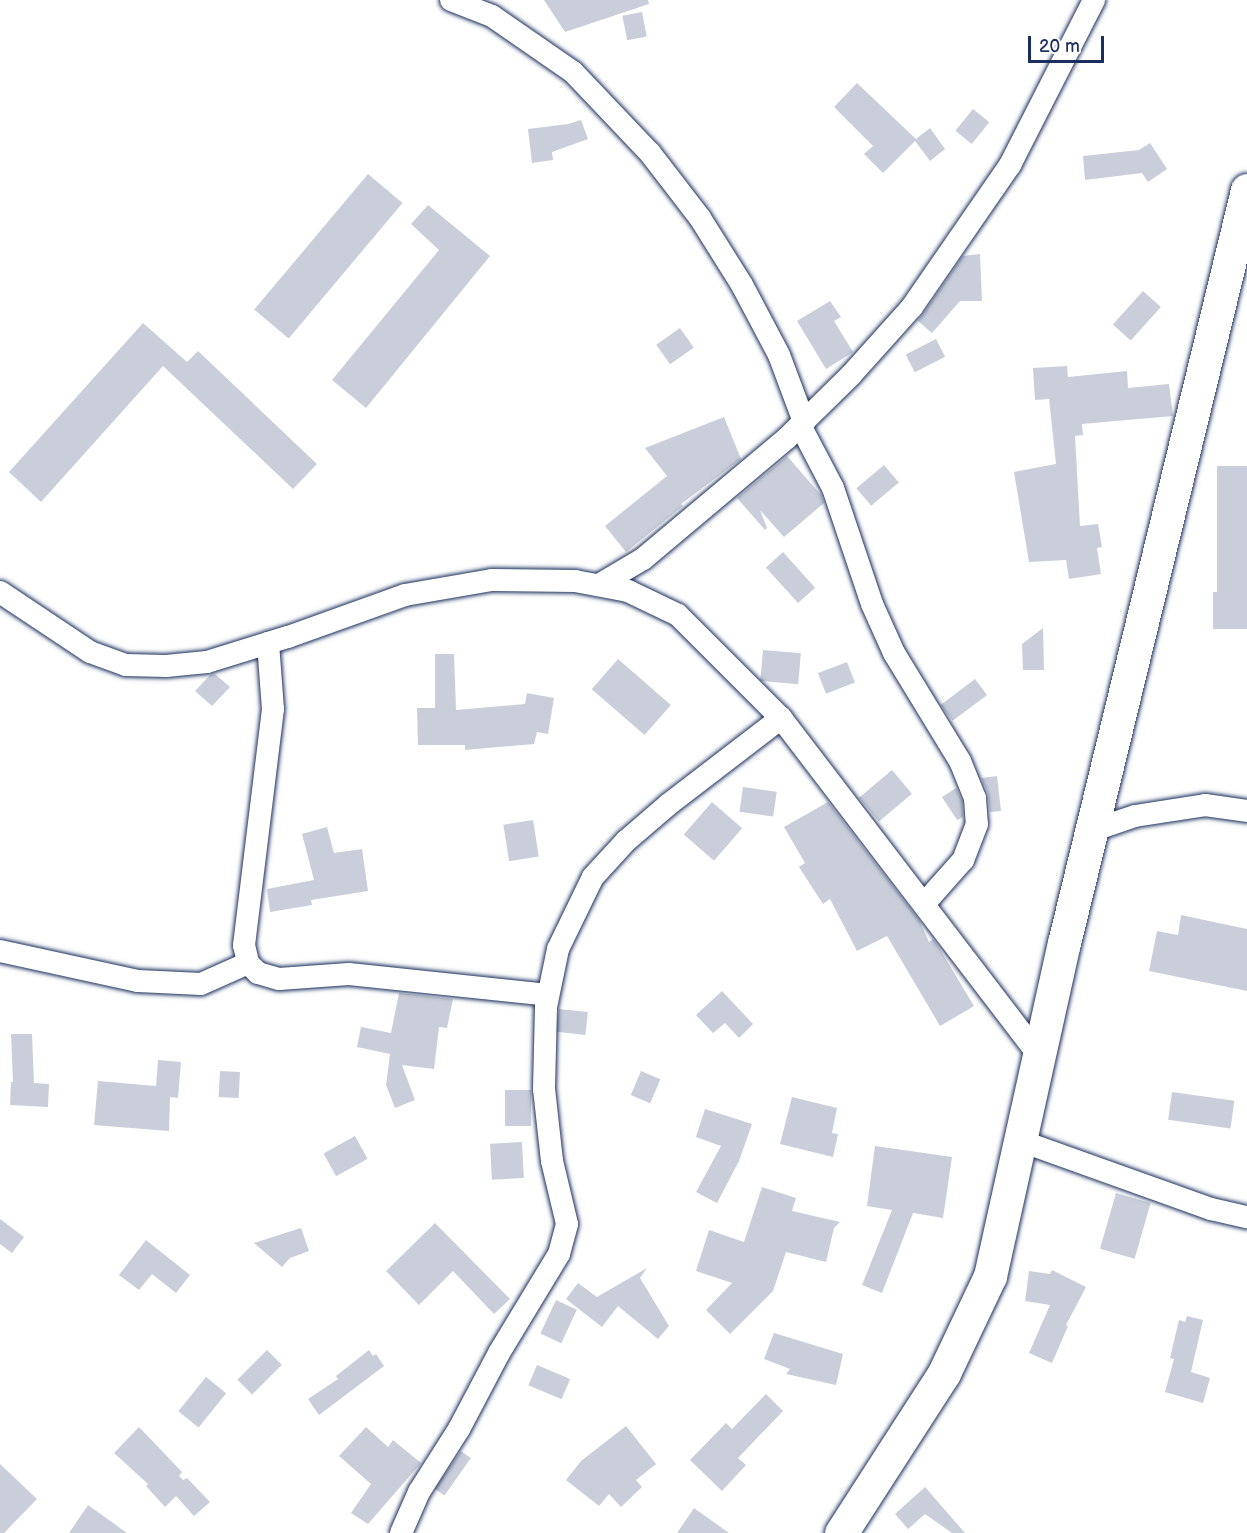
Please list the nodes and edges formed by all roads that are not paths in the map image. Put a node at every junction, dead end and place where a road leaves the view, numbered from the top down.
1 (451, 0) edge
2 (1094, 0) edge
3 (1247, 190) edge
4 (802, 424) junction
5 (599, 585) junction
6 (0, 592) edge
7 (268, 643) junction
8 (781, 718) junction
9 (1247, 811) edge
10 (1091, 831) junction
11 (924, 904) junction
12 (0, 951) edge
13 (248, 963) junction
14 (548, 995) junction
15 (1040, 1057) junction
16 (1021, 1141) junction
17 (1247, 1216) edge
18 (401, 1533) edge
19 (841, 1533) edge

1 - 4 street
2 - 4 street
3 - 10 street
4 - 5 street
4 - 11 street
5 - 7 street
5 - 8 street
6 - 7 street
7 - 13 street
8 - 11 street
8 - 14 street
9 - 10 street
10 - 15 street
11 - 15 street
12 - 13 street
13 - 14 street
14 - 18 street
15 - 16 street
16 - 17 street
16 - 19 street

